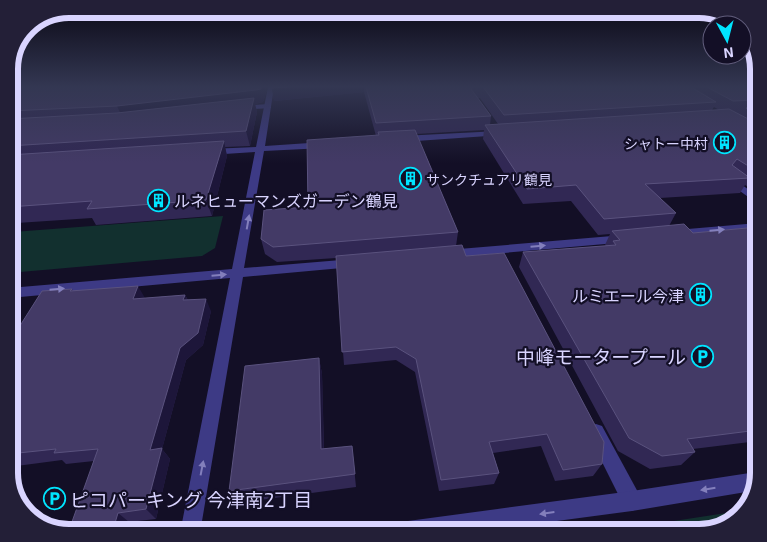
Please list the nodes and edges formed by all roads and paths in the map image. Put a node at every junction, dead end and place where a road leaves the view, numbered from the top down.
1 (267, 112) edge
2 (492, 125) edge
3 (508, 132) edge
4 (498, 133) junction
5 (391, 140) edge
6 (333, 144) edge
7 (261, 149) junction
8 (203, 153) edge
9 (729, 179) edge
10 (749, 195) edge
11 (749, 227) edge
12 (660, 235) edge
13 (640, 237) edge
14 (502, 250) junction
15 (433, 256) edge
16 (365, 262) edge
17 (510, 267) edge
18 (238, 273) junction
19 (18, 292) edge
20 (587, 414) edge
21 (749, 482) edge
22 (632, 501) junction
23 (192, 524) edge
24 (460, 524) edge

1 - 7 street
2 - 4 street
3 - 4 street
4 - 5 street
6 - 7 street
7 - 8 street
18 -> 7 street
9 - 10 street
12 -> 11 street
14 -> 13 street
14 - 15 street
14 - 17 street
16 - 18 street
19 -> 18 street
23 -> 18 street
20 - 22 street
21 -> 22 street
22 -> 24 street

